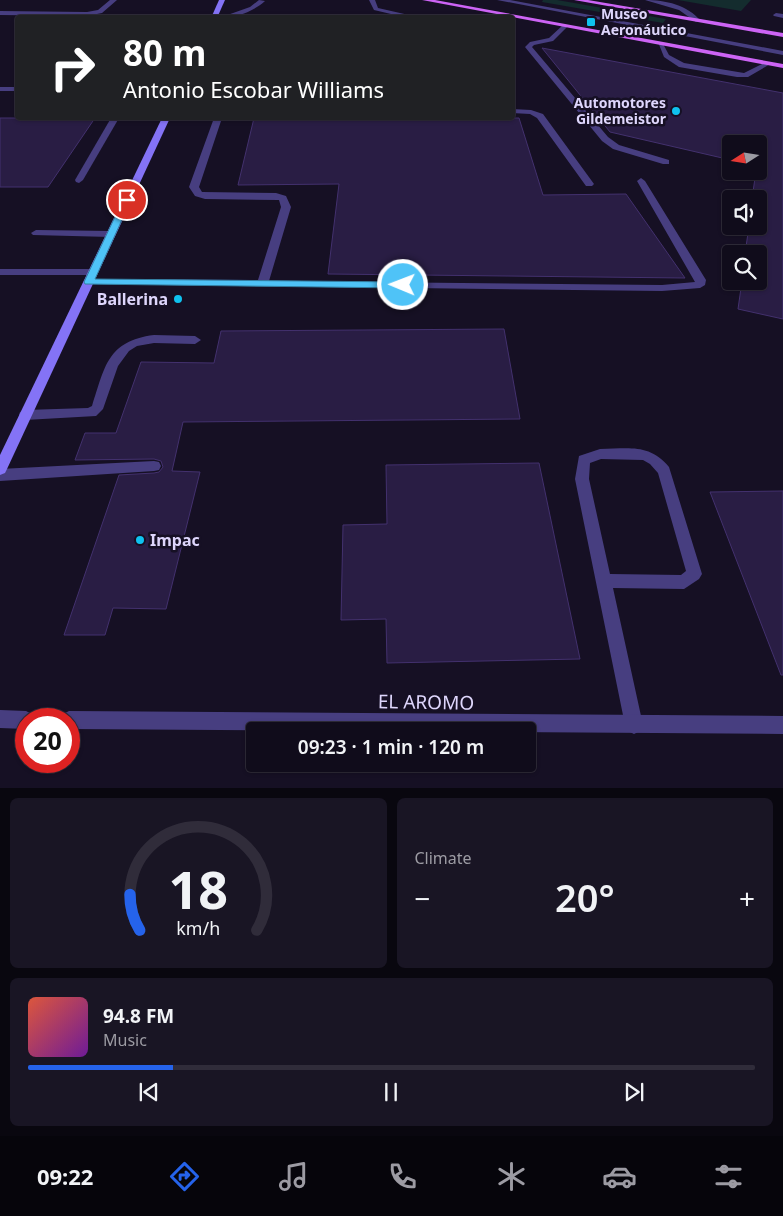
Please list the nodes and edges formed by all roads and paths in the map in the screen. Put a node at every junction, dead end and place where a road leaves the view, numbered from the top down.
1 (114, 0) edge
2 (222, 0) edge
3 (372, 0) edge
4 (425, 0) edge
5 (500, 0) edge
6 (520, 0) edge
7 (526, 0) edge
8 (577, 0) edge
9 (648, 0) edge
10 (262, 1) edge
11 (549, 5) junction
12 (0, 13) edge
13 (776, 14) dead end
14 (215, 15) edge
15 (231, 15) edge
16 (405, 15) edge
17 (500, 15) edge
18 (783, 16) edge
19 (515, 18) edge
20 (698, 21) junction
21 (565, 26) junction
22 (783, 35) edge
23 (552, 40) junction
24 (660, 43) junction
25 (544, 48) dead end
26 (783, 49) edge
27 (783, 53) edge
28 (768, 63) junction
29 (783, 66) edge
30 (0, 89) edge
31 (15, 89) edge
32 (515, 111) edge
33 (114, 120) edge
34 (165, 120) edge
35 (217, 120) edge
36 (666, 162) dead end
37 (79, 180) dead end
38 (641, 181) dead end
39 (589, 184) dead end
40 (36, 233) dead end
41 (112, 234) junction
42 (0, 272) edge
43 (91, 277) junction
44 (263, 283) junction
45 (195, 340) dead end
46 (26, 415) junction
47 (4, 455) edge
48 (154, 466) dead end
49 (0, 470) edge
50 (0, 475) edge
51 (603, 580) junction
52 (0, 719) edge
53 (15, 720) edge
54 (80, 720) edge
55 (634, 725) junction
56 (783, 725) edge

1 - 12 street
2 - 14 street
3 - 16 street
4 - 17 main road
5 - 27 street
6 - 11 street
7 - 11 street
8 - 20 main road
9 - 20 street
10 - 15 street
11 - 26 street
13 - 18 street
19 - 21 main road
20 - 22 main road
21 - 23 street
21 - 24 main road
23 - 25 street
23 - 36 street
24 - 28 main road
24 - 28 street
28 - 29 main road
30 - 31 street
32 - 39 street
33 - 37 street
34 - 41 street
35 - 44 street
38 - 44 street
40 - 41 street
41 - 43 street
42 - 43 street
43 - 44 street
43 - 46 street
45 - 46 street
46 - 47 street
47 - 49 street
48 - 50 street
51 - 51 street
51 - 55 street
52 - 53 street
54 - 55 street, EL AROMO
55 - 56 street, EL AROMO

